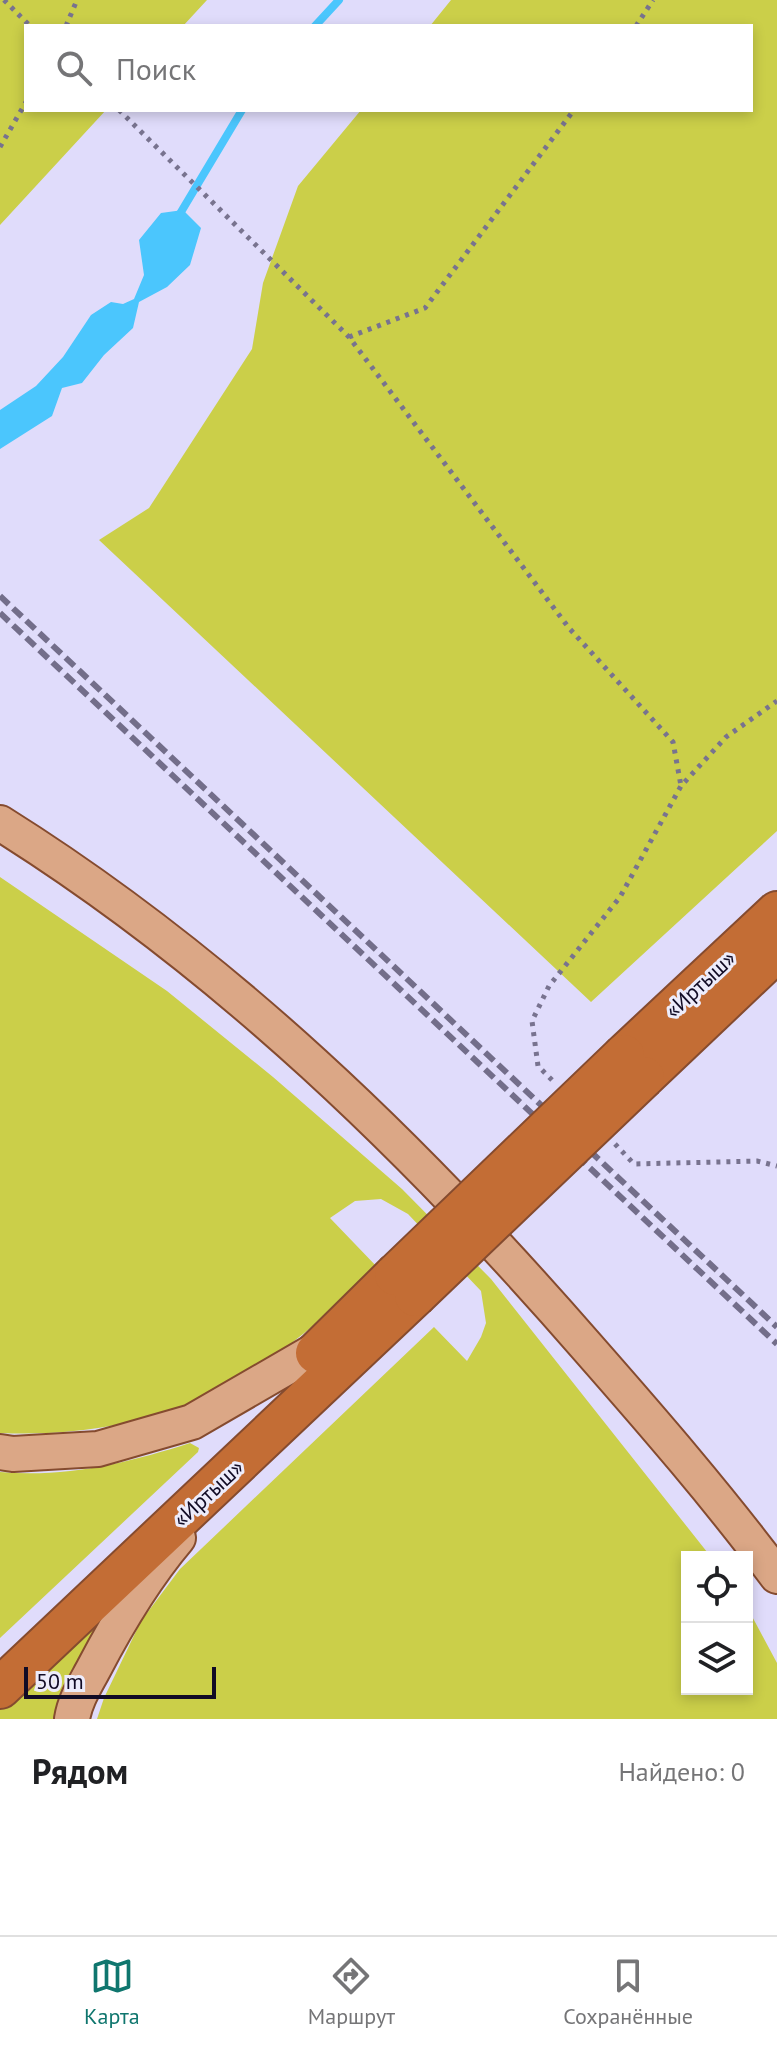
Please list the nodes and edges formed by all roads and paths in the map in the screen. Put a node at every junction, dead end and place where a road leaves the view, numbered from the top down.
1 (4, 0) edge
2 (77, 0) edge
3 (653, 0) edge
4 (28, 24) edge
5 (67, 24) edge
6 (637, 24) edge
7 (24, 105) edge
8 (121, 112) edge
9 (572, 112) edge
10 (0, 147) edge
11 (349, 337) junction
12 (777, 701) edge
13 (681, 786) junction
14 (0, 823) edge
15 (777, 912) edge
16 (777, 951) edge
17 (634, 1066) junction
18 (560, 1088) dead end
19 (613, 1142) dead end
20 (777, 1166) edge
21 (405, 1285) junction
22 (325, 1345) junction
23 (0, 1452) edge
24 (247, 1457) junction
25 (776, 1576) edge
26 (0, 1653) edge
27 (0, 1688) edge
28 (72, 1719) edge

1 - 4 path
2 - 5 path
3 - 6 path
7 - 10 path
8 - 11 path
9 - 11 path
11 - 13 path
12 - 13 path
13 - 18 path
14 - 25 main road
15 - 17 highway, «Иртыш»
16 - 17 highway, «Иртыш»
17 - 21 highway, bridge
19 - 20 path
21 - 22 highway, «Иртыш»
21 - 24 highway, «Иртыш»
22 - 23 main road
22 - 26 highway, «Иртыш»
24 - 27 highway, «Иртыш»
24 - 28 main road

